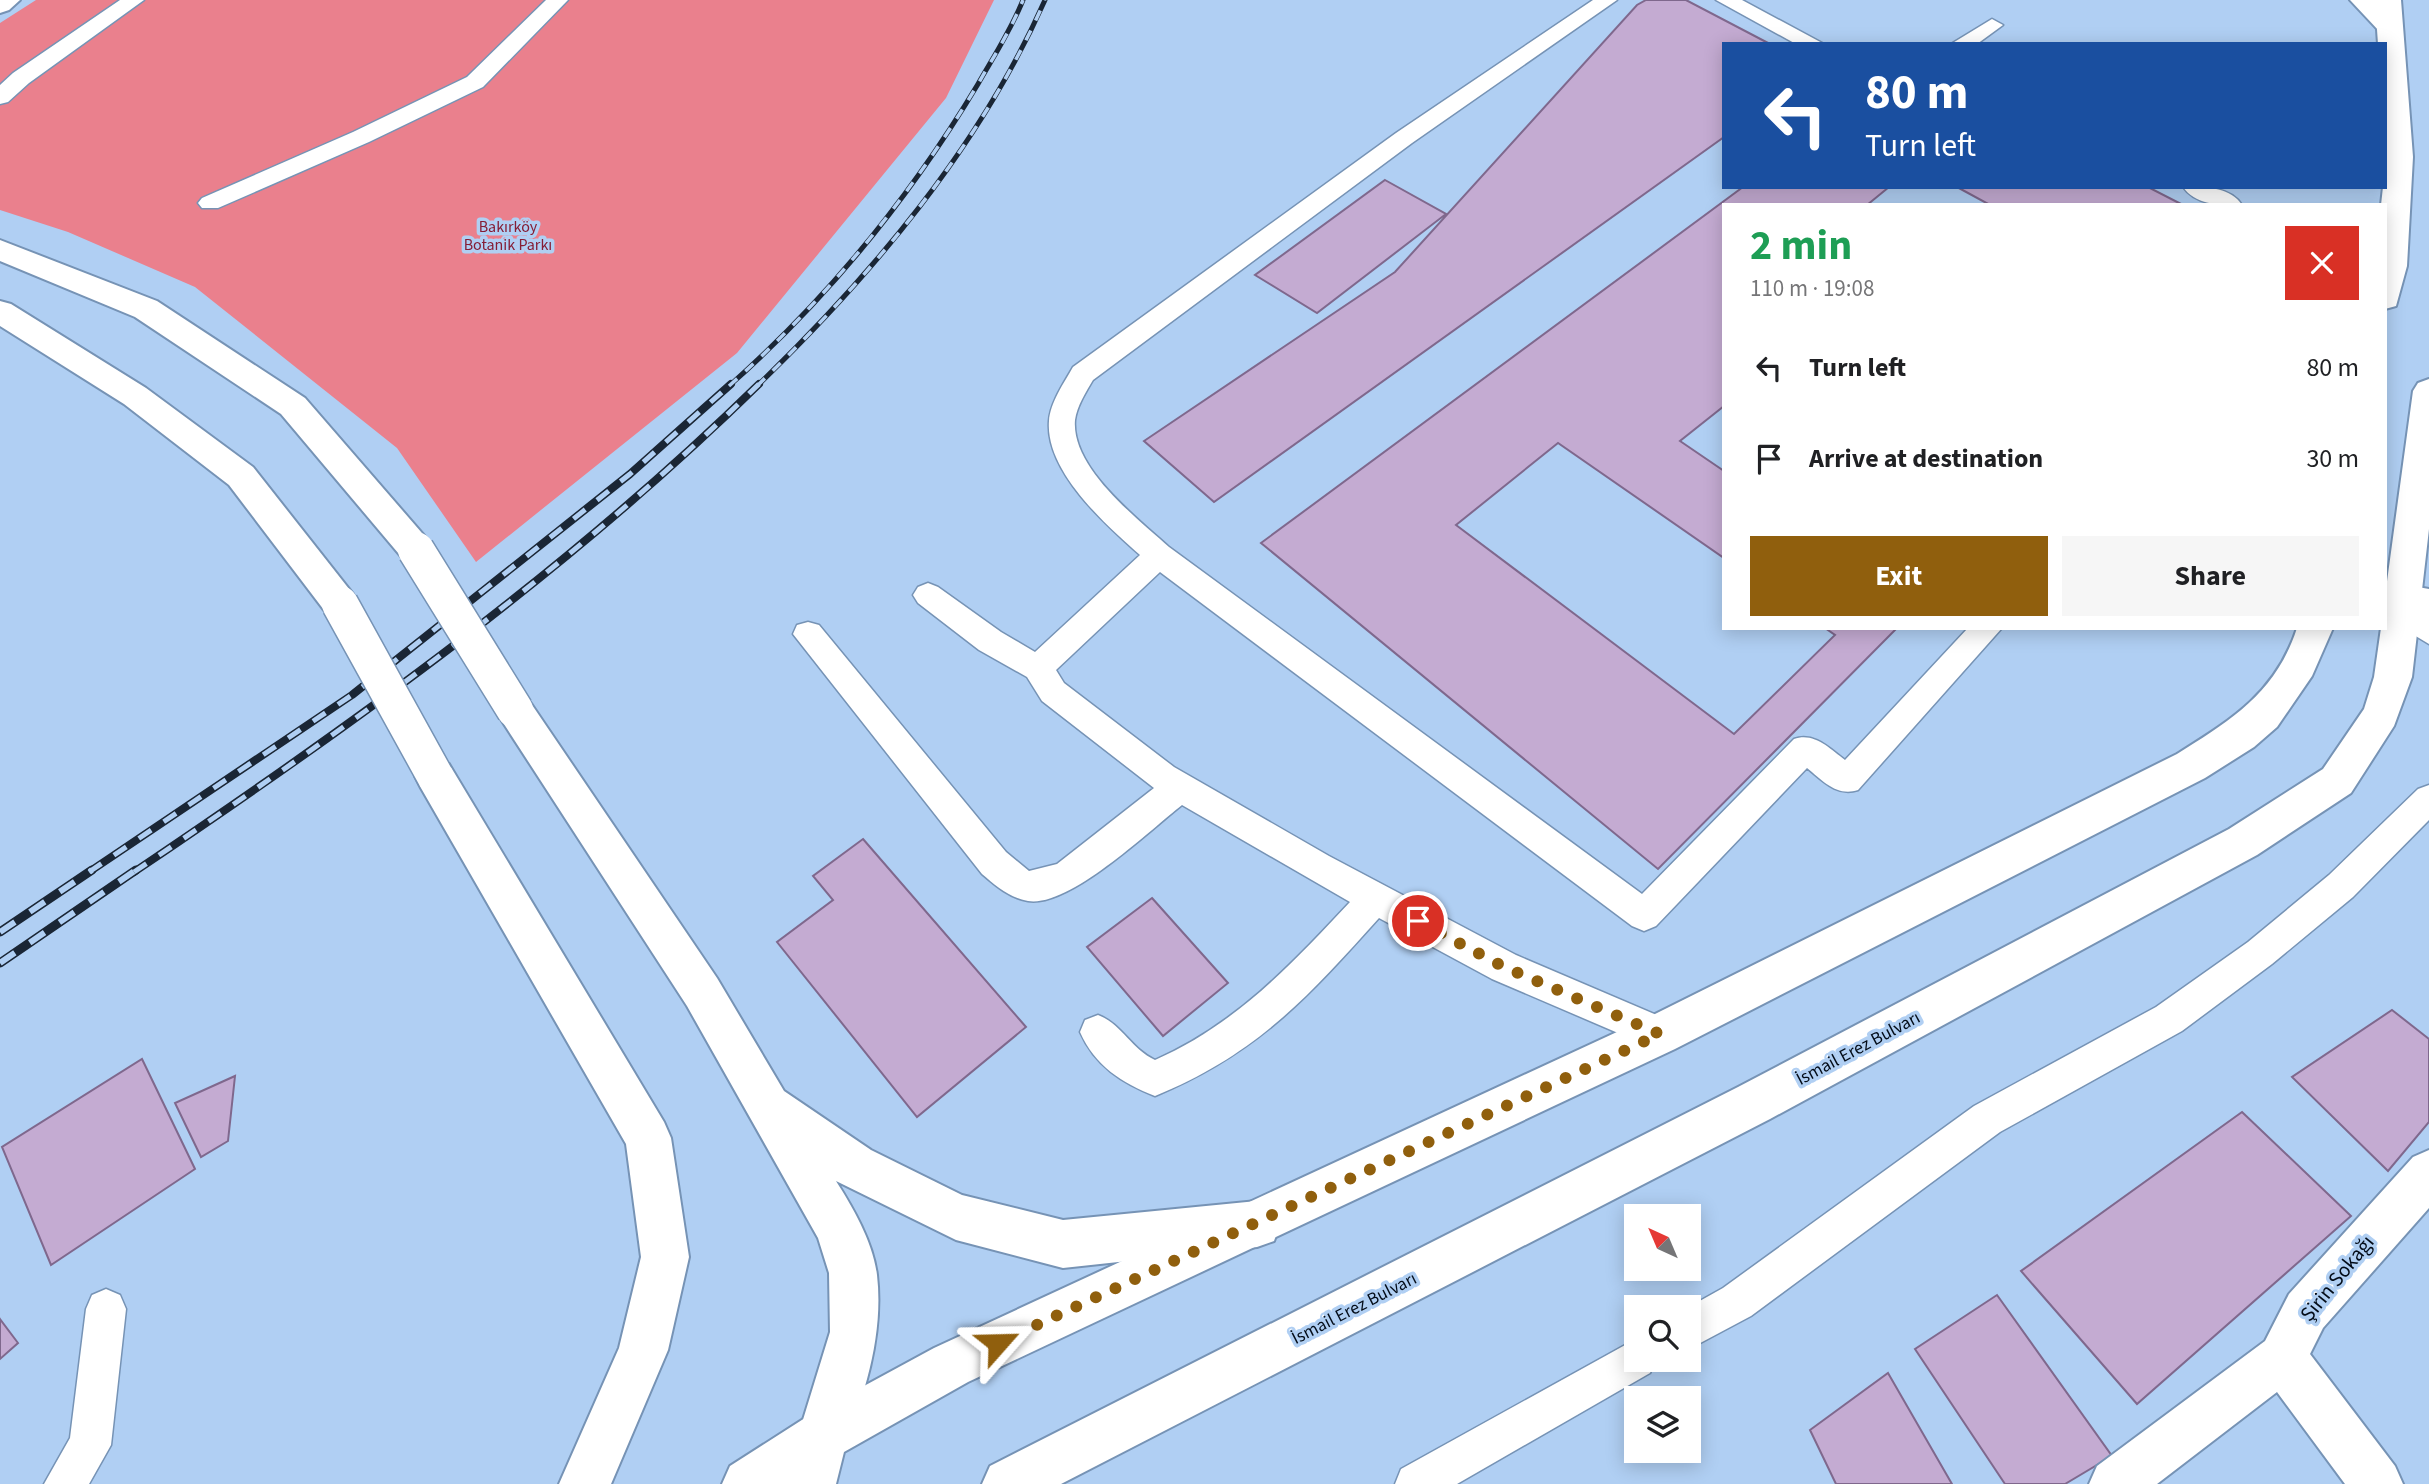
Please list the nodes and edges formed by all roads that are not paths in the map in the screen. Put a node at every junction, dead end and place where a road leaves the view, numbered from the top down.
1 (7, 0) edge
2 (134, 0) edge
3 (558, 0) edge
4 (1607, 0) edge
5 (1726, 0) edge
6 (2363, 0) edge
7 (0, 5) edge
8 (2388, 13) edge
9 (1992, 25) dead end
10 (1808, 42) edge
11 (1965, 42) edge
12 (0, 97) edge
13 (2199, 189) edge
14 (210, 203) dead end
15 (2226, 203) edge
16 (0, 250) edge
17 (2387, 290) edge
18 (0, 312) edge
19 (2429, 391) edge
20 (1159, 555) junction
21 (928, 595) dead end
22 (2415, 611) edge
23 (1985, 630) edge
24 (2314, 630) edge
25 (808, 634) dead end
26 (1038, 668) junction
27 (1180, 787) junction
28 (2429, 799) edge
29 (1376, 898) junction
30 (1098, 1032) dead end
31 (1660, 1034) junction
32 (767, 1103) junction
33 (2429, 1173) edge
34 (1257, 1224) junction
35 (106, 1309) dead end
36 (1701, 1322) edge
37 (2283, 1358) junction
38 (1624, 1366) edge
39 (823, 1436) junction
40 (65, 1484) edge
41 (585, 1484) edge
42 (748, 1484) edge
43 (810, 1484) edge
44 (1007, 1484) edge
45 (1416, 1484) edge
46 (2115, 1484) edge
47 (2377, 1484) edge

1 - 7 street
2 - 12 lane
3 - 14 lane
4 - 20 lane
5 - 10 lane
6 - 8 street
8 - 17 street
9 - 11 lane
13 - 15 lane
16 - 32 street, bridge
18 - 41 street, bridge
19 - 22 street, İsmail Erez Bulvarı
20 - 23 lane
20 - 26 lane
21 - 26 lane
22 - 44 street, İsmail Erez Bulvarı
24 - 31 street
25 - 27 lane
26 - 27 lane
27 - 29 lane
28 - 36 lane
29 - 30 lane
29 - 31 lane
31 - 34 street
32 - 34 street
32 - 39 street
33 - 37 street, Şirin Sokağı
34 - 39 street
35 - 40 lane
37 - 46 street, Şirin Sokağı
37 - 47 street
38 - 45 lane
39 - 42 street
39 - 43 street

